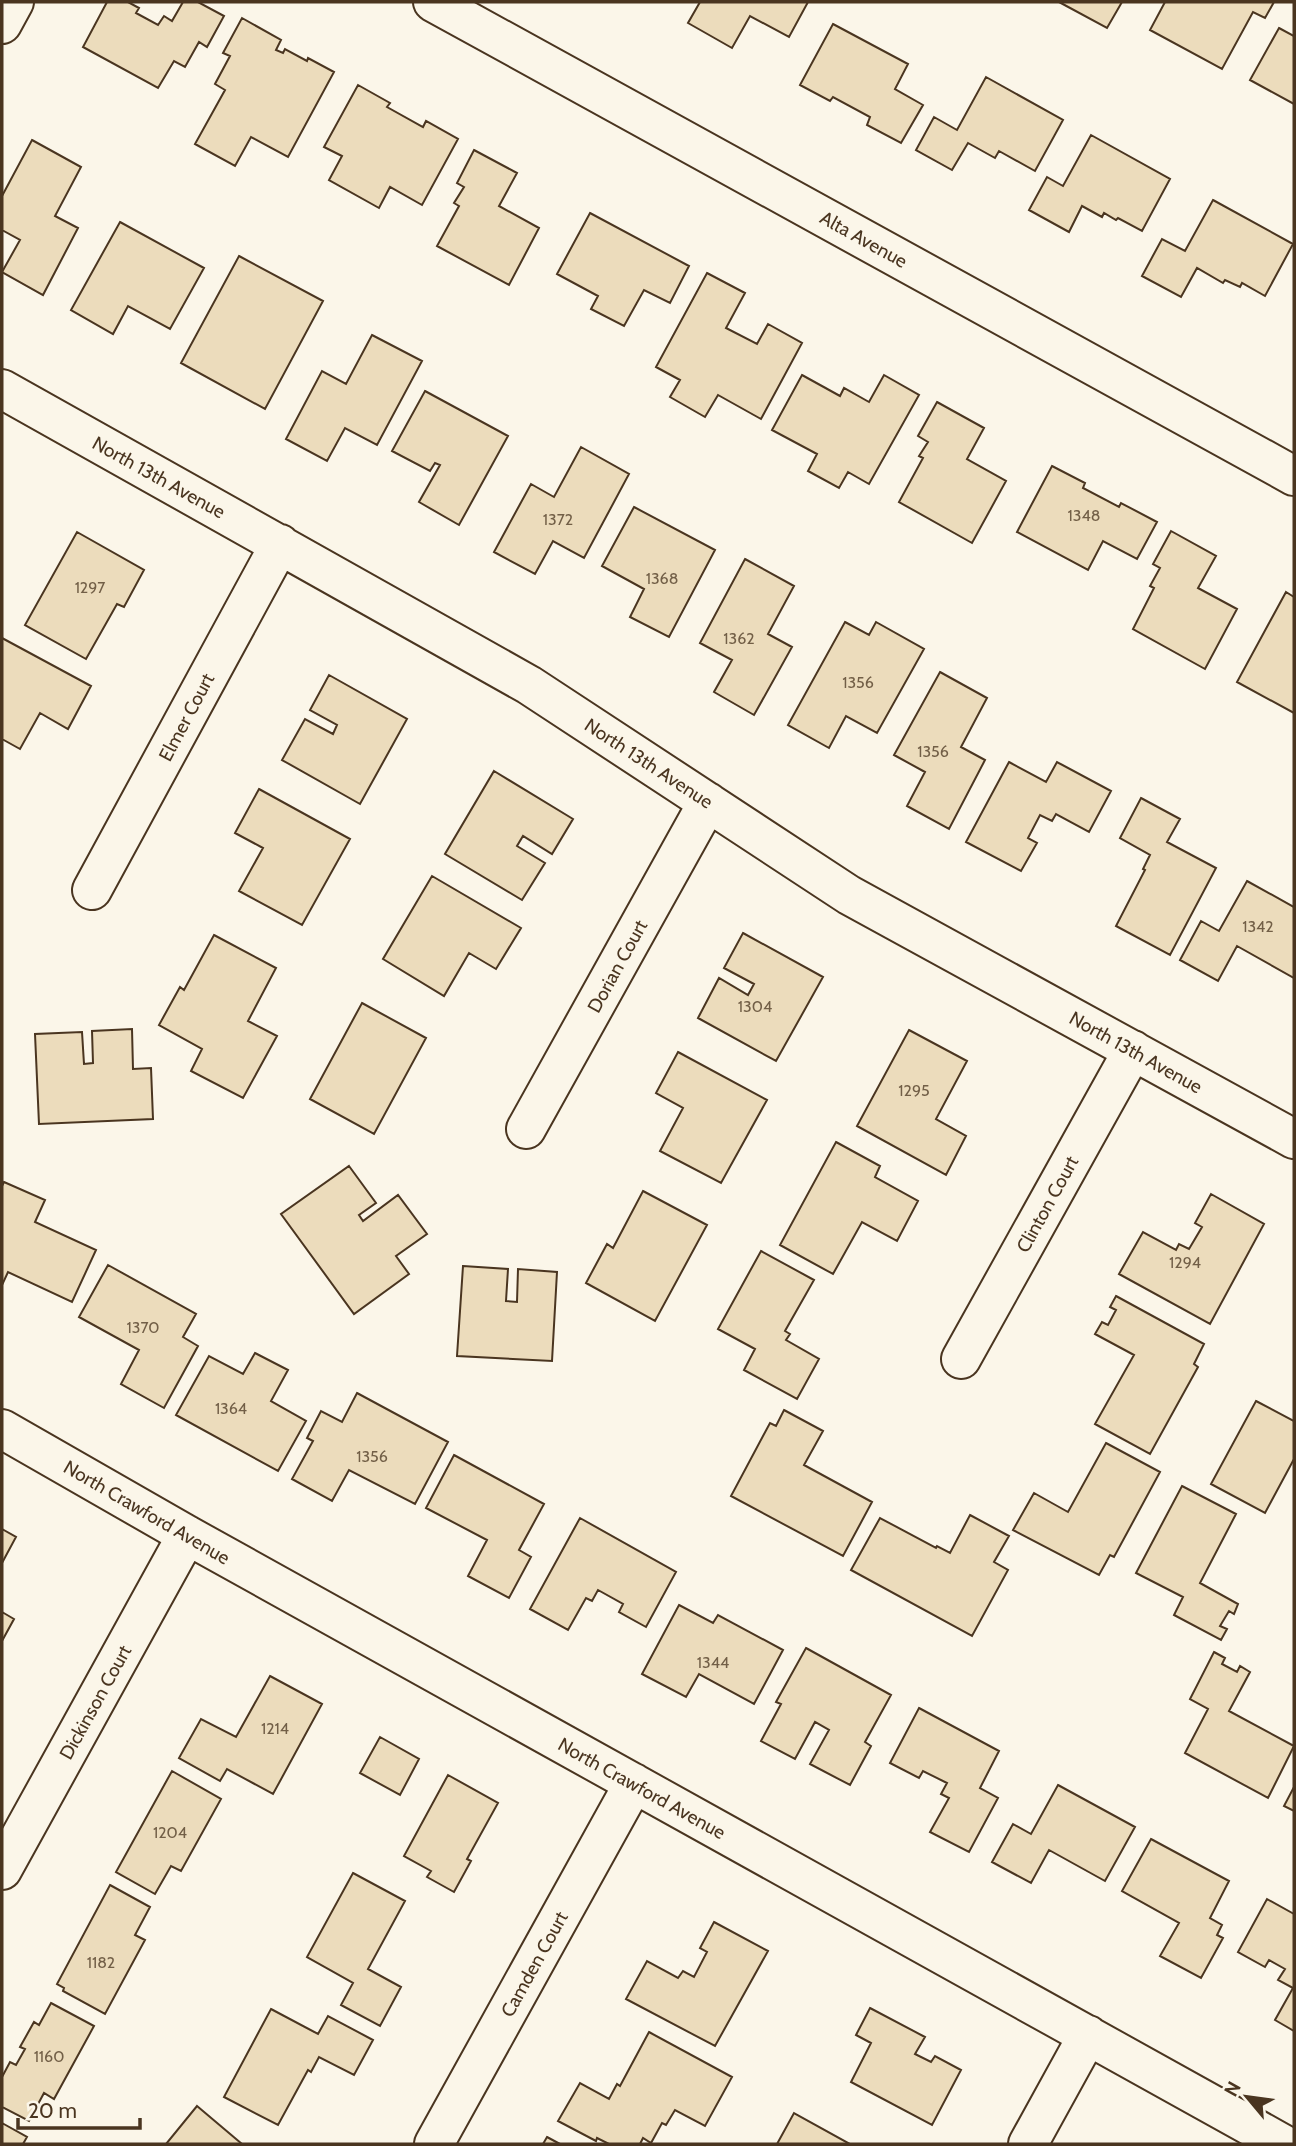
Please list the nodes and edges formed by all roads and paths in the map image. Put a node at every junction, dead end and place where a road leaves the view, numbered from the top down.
1 (14, 2) edge
2 (433, 2) edge
3 (2, 24) edge
4 (2, 388) edge
5 (1294, 476) edge
6 (280, 544) junction
7 (708, 802) junction
8 (92, 890) dead end
9 (1133, 1050) junction
10 (526, 1129) dead end
11 (1294, 1139) edge
12 (961, 1359) dead end
13 (2, 1429) edge
14 (187, 1535) junction
15 (634, 1783) junction
16 (2, 1870) edge
17 (1088, 2035) junction
18 (434, 2144) edge
19 (1028, 2144) edge
20 (1283, 2144) edge

1 - 3 street
2 - 5 street, Alta Avenue
4 - 6 street, North 13th Avenue
6 - 7 street, North 13th Avenue
6 - 8 street, Elmer Court
7 - 9 street, North 13th Avenue
7 - 10 street, Dorian Court
9 - 11 street, North 13th Avenue
9 - 12 street, Clinton Court
13 - 14 street, North Crawford Avenue
14 - 15 street, North Crawford Avenue
14 - 16 street, Dickinson Court
15 - 17 street, North Crawford Avenue
15 - 18 street, Camden Court
17 - 19 street
17 - 20 street, North Crawford Avenue

